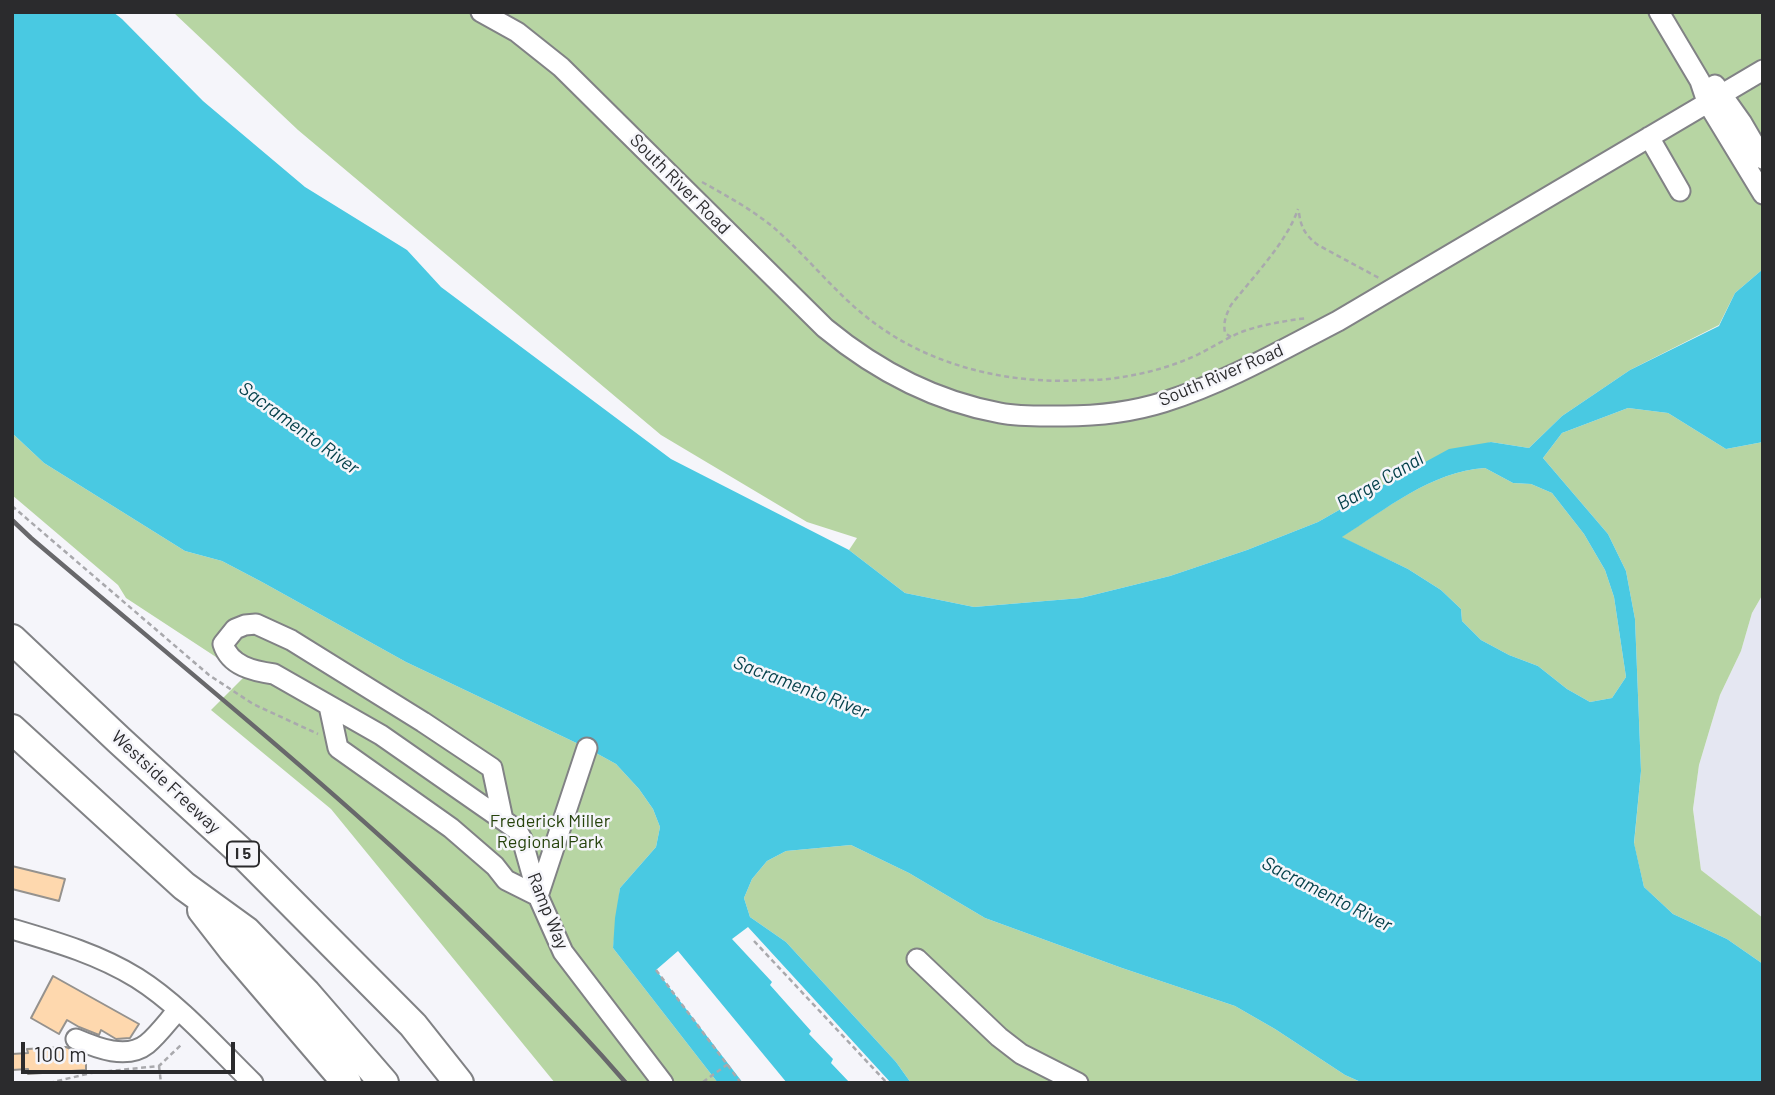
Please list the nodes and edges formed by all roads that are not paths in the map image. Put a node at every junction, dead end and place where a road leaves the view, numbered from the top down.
1 (481, 12) edge
2 (1659, 12) edge
3 (1670, 12) edge
4 (1763, 70) edge
5 (1715, 98) junction
6 (1734, 128) junction
7 (1648, 137) junction
8 (1763, 159) edge
9 (1680, 191) dead end
10 (1763, 194) edge
11 (12, 639) edge
12 (330, 706) junction
13 (12, 729) edge
14 (587, 748) dead end
15 (503, 820) junction
16 (184, 886) junction
17 (538, 896) junction
18 (12, 929) edge
19 (917, 959) dead end
20 (178, 1010) junction
21 (76, 1040) dead end
22 (253, 1083) edge
23 (346, 1083) edge
24 (384, 1083) edge
25 (459, 1083) edge
26 (663, 1083) edge
27 (1078, 1083) edge

1 - 7 street, South River Road
2 - 5 street
3 - 5 street
4 - 5 street, South River Road
5 - 6 street
5 - 7 street, South River Road
6 - 8 street
6 - 10 street
7 - 9 street
11 - 25 highway, Westside Freeway / I 5
12 - 15 street, Ramp Way
12 - 15 street, Ramp Way
12 - 17 street
13 - 16 highway
14 - 17 street
15 - 17 street, Ramp Way
16 - 23 highway
16 - 24 highway
17 - 26 street, Ramp Way
18 - 20 street
19 - 27 street
20 - 21 street
20 - 22 street

